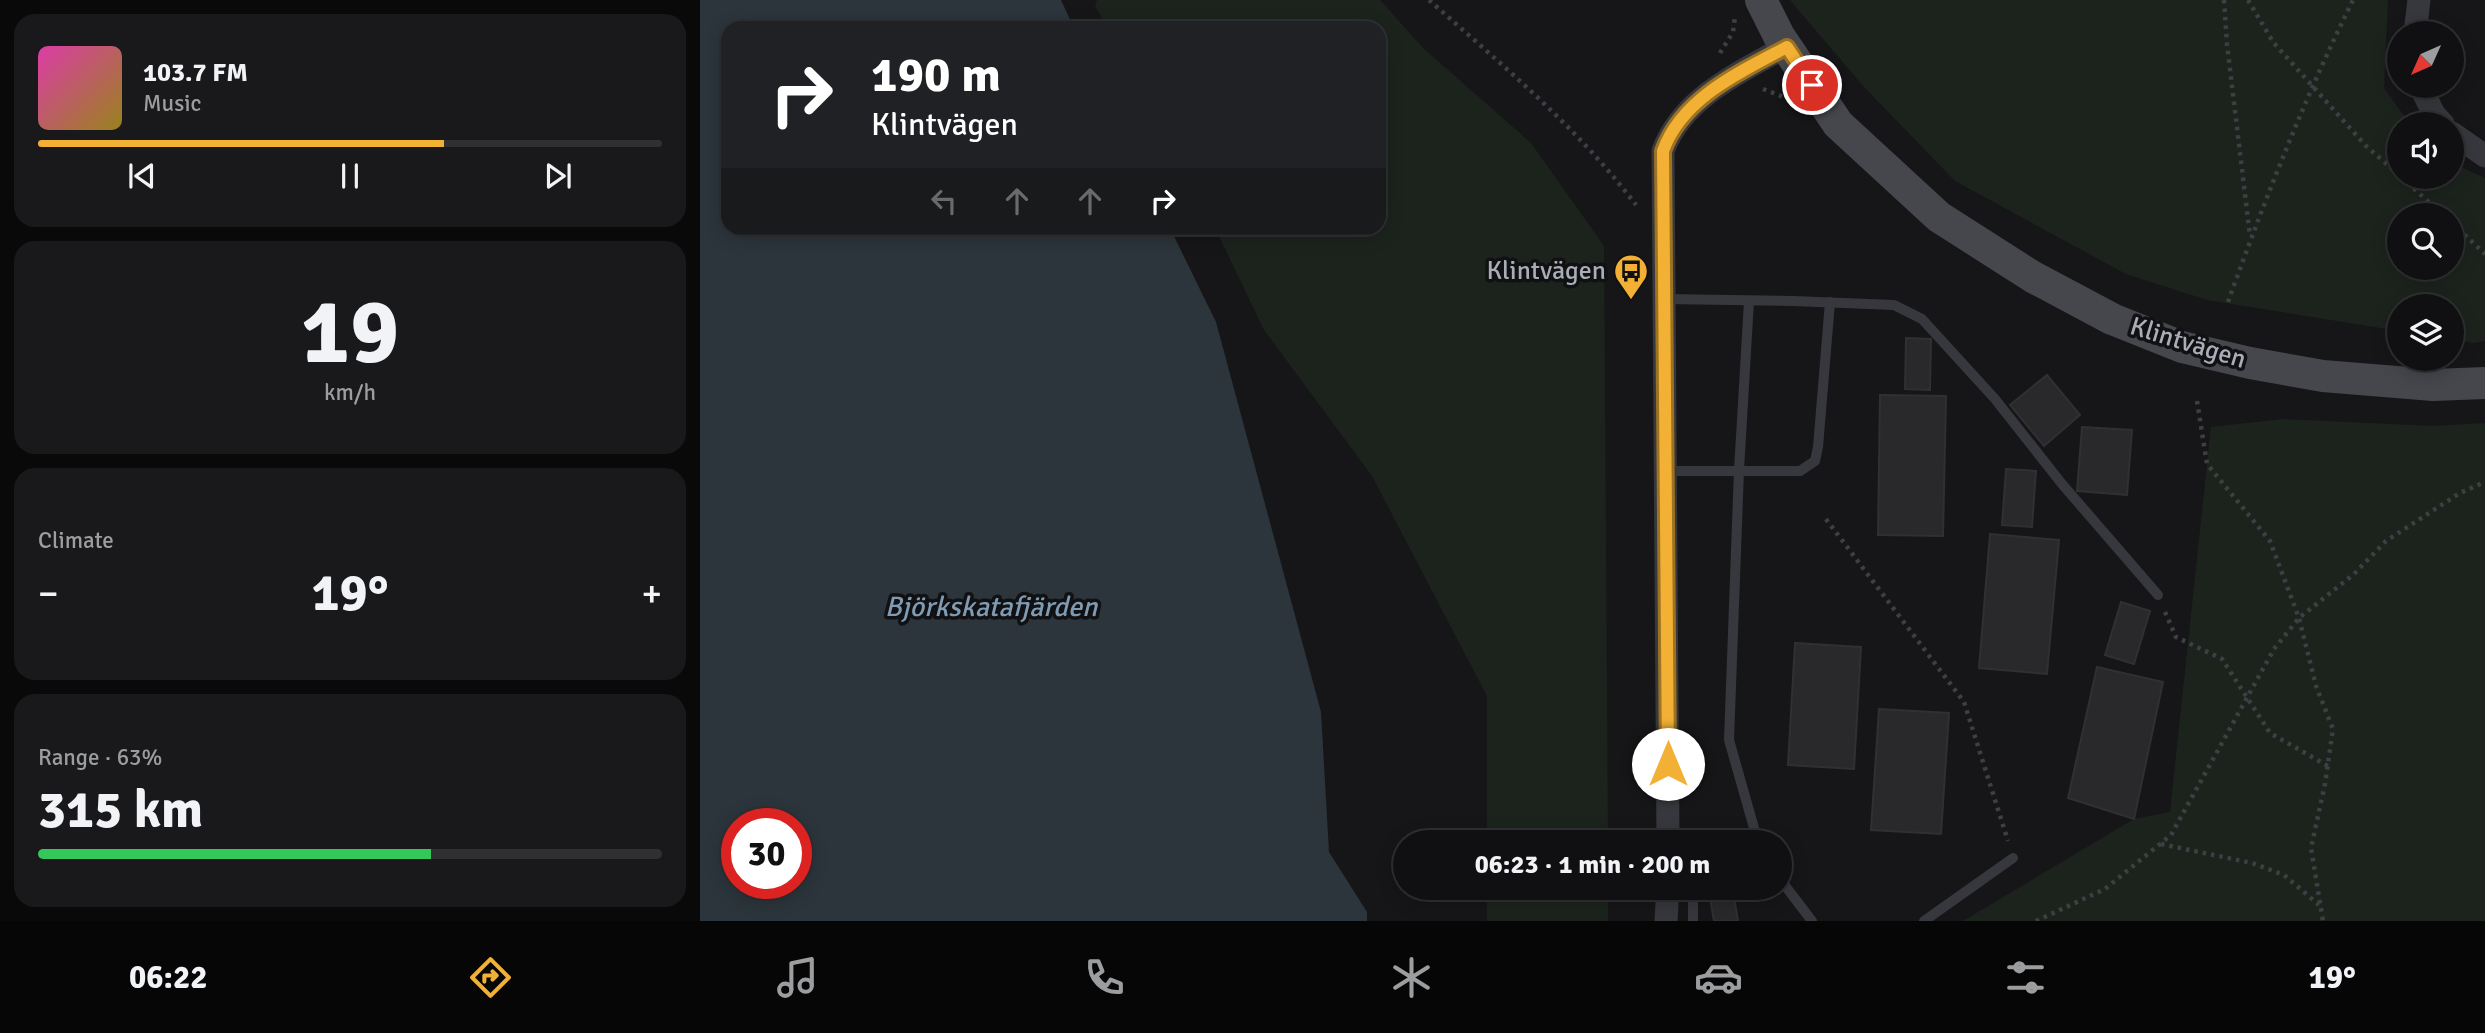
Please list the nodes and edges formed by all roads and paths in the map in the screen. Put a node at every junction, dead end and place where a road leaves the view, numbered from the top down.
1 (1429, 0) edge
2 (1760, 0) edge
3 (2224, 0) edge
4 (2248, 0) edge
5 (2353, 0) edge
6 (2420, 0) edge
7 (2417, 21) edge
8 (1787, 47) junction
9 (2313, 86) junction
10 (2464, 141) edge
11 (2485, 156) edge
12 (2387, 165) edge
13 (2415, 189) edge
14 (2430, 203) edge
15 (1636, 205) dead end
16 (2464, 234) edge
17 (2250, 239) junction
18 (2485, 254) edge
19 (1665, 299) junction
20 (1749, 301) junction
21 (1830, 302) junction
22 (2228, 302) dead end
23 (2485, 383) edge
24 (2197, 401) dead end
25 (1739, 470) junction
26 (1666, 471) junction
27 (2485, 482) edge
28 (1826, 519) dead end
29 (2158, 595) joint
30 (2299, 618) junction
31 (2247, 697) junction
32 (2328, 766) junction
33 (1668, 830) edge
34 (1755, 830) edge
35 (2160, 844) junction
36 (2013, 858) joint
37 (1792, 895) edge
38 (1667, 900) edge
39 (1693, 900) edge
40 (2320, 907) junction
41 (1666, 921) edge
42 (1693, 921) edge
43 (1812, 921) edge
44 (1924, 921) edge
45 (2036, 921) edge
46 (2323, 921) edge

1 - 15 path
2 - 8 street, Klintvägen
3 - 17 path
4 - 9 path
5 - 9 path
6 - 7 street
8 - 19 street
8 - 23 street, Klintvägen
9 - 12 path
9 - 17 path
10 - 11 street
13 - 14 path
16 - 18 path
17 - 22 path
19 - 20 lane
19 - 26 street
20 - 21 lane
20 - 25 lane
21 - 25 lane
21 - 29 lane
24 - 30 path
25 - 26 lane
25 - 34 lane
26 - 33 street
27 - 30 path
28 - 36 path
29 - 31 path
30 - 31 path
30 - 32 path
31 - 32 path
31 - 35 path
32 - 40 path
35 - 40 path
35 - 45 path
36 - 44 lane
37 - 43 lane
38 - 41 street
39 - 42 lane
40 - 46 path

